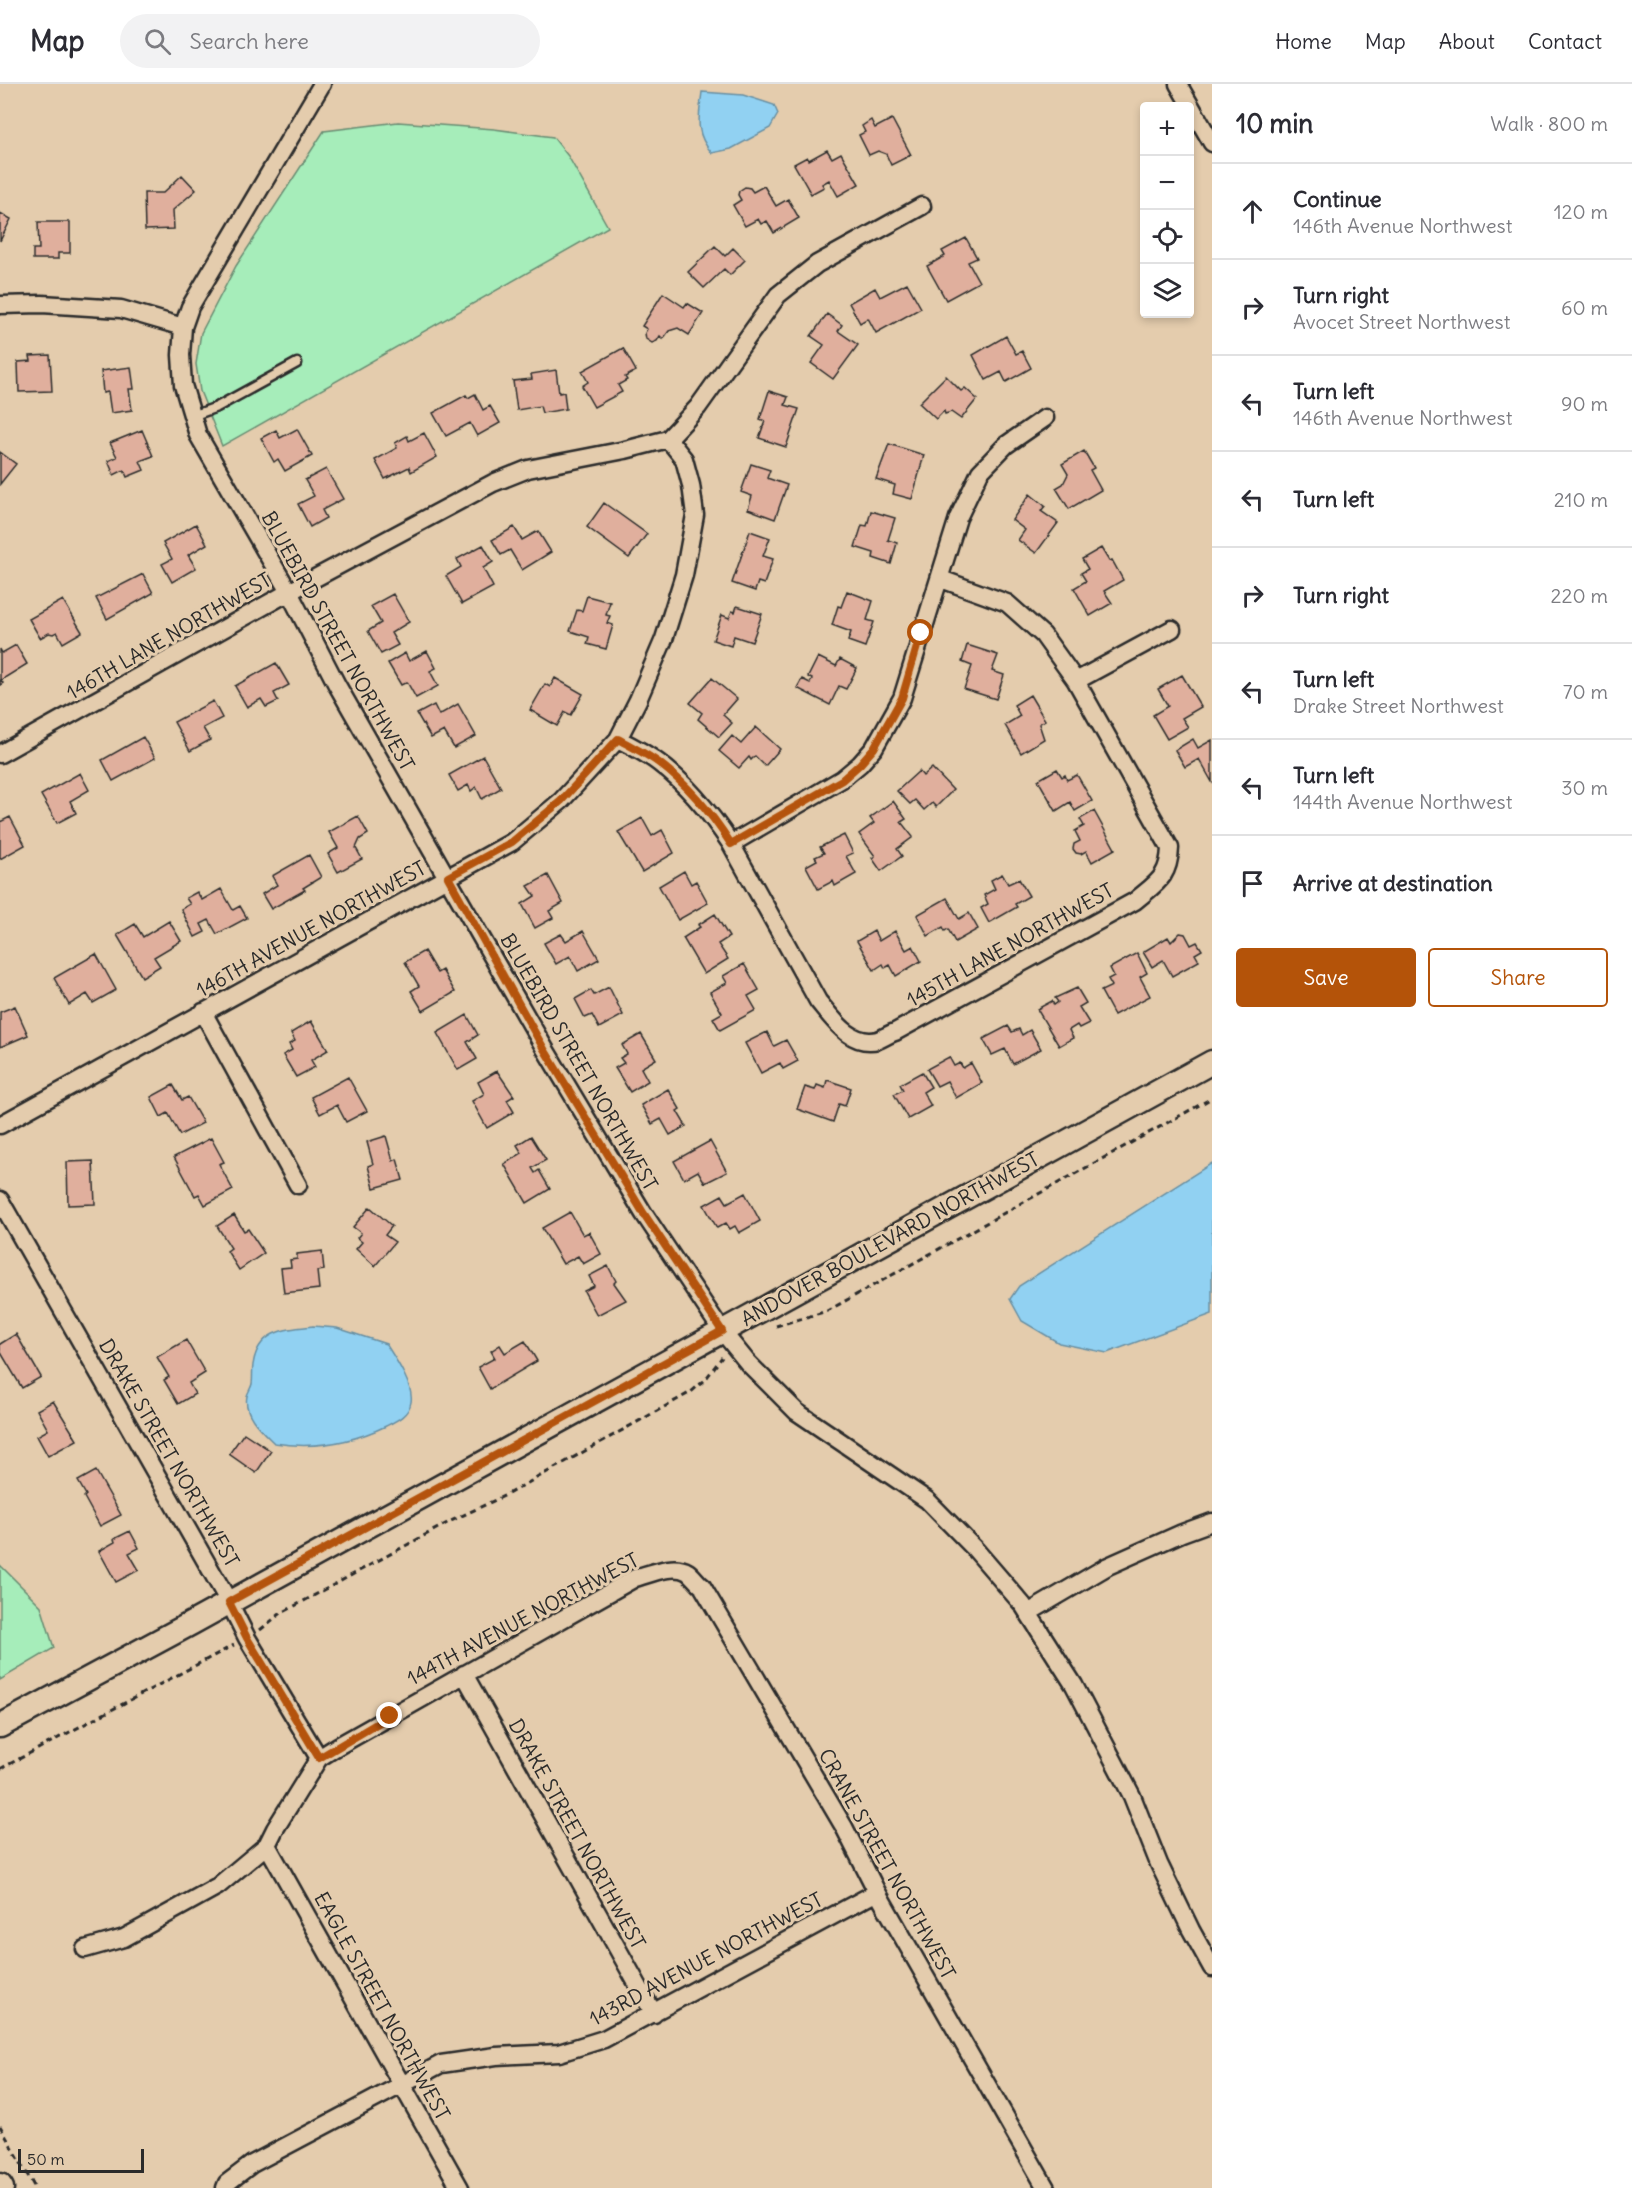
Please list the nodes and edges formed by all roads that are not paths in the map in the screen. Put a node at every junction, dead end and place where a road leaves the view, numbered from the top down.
1 (322, 84) edge
2 (1178, 84) edge
3 (1212, 143) edge
4 (922, 206) dead end
5 (0, 304) edge
6 (183, 327) junction
7 (297, 363) dead end
8 (191, 417) junction
9 (1045, 418) dead end
10 (668, 439) junction
11 (941, 579) junction
12 (289, 592) junction
13 (1172, 629) dead end
14 (1076, 681) junction
15 (618, 739) junction
16 (0, 754) edge
17 (731, 844) junction
18 (448, 877) junction
19 (203, 1012) junction
20 (1212, 1062) edge
21 (0, 1125) edge
22 (298, 1185) dead end
23 (0, 1200) edge
24 (722, 1331) junction
25 (1212, 1522) edge
26 (680, 1569) joint
27 (229, 1602) junction
28 (1028, 1613) junction
29 (464, 1674) junction
30 (0, 1726) edge
31 (319, 1758) junction
32 (267, 1845) junction
33 (877, 1892) junction
34 (85, 1949) dead end
35 (1212, 1968) edge
36 (654, 2014) junction
37 (401, 2084) junction
38 (225, 2188) edge
39 (460, 2188) edge
40 (1046, 2188) edge

1 - 6 street, BLUEBIRD STREET NORTHWEST
2 - 3 street
4 - 10 street
5 - 6 street
6 - 8 street, BLUEBIRD STREET NORTHWEST
7 - 8 lane
8 - 12 street, BLUEBIRD STREET NORTHWEST
9 - 11 street
10 - 12 street, 146TH LANE NORTHWEST
10 - 15 street, 146TH AVENUE NORTHWEST
11 - 14 street
11 - 17 street
12 - 16 street, 146TH LANE NORTHWEST
12 - 18 street, BLUEBIRD STREET NORTHWEST
13 - 14 street
14 - 17 street, 145TH LANE NORTHWEST
15 - 17 street
15 - 18 street, 146TH AVENUE NORTHWEST
18 - 19 street, 146TH AVENUE NORTHWEST
18 - 24 street, BLUEBIRD STREET NORTHWEST
19 - 21 street, 146TH AVENUE NORTHWEST
19 - 22 street
20 - 24 street, ANDOVER BOULEVARD NORTHWEST
23 - 27 street, DRAKE STREET NORTHWEST
24 - 27 street, ANDOVER BOULEVARD NORTHWEST
24 - 28 street, BLUEBIRD STREET NORTHWEST
25 - 28 street
26 - 29 street, 144TH AVENUE NORTHWEST
26 - 33 street, CRANE STREET NORTHWEST
27 - 30 street, ANDOVER BOULEVARD NORTHWEST
27 - 31 street, DRAKE STREET NORTHWEST
28 - 35 street, BLUEBIRD STREET NORTHWEST
29 - 31 street, 144TH AVENUE NORTHWEST
29 - 36 street, DRAKE STREET NORTHWEST
31 - 32 street, 144TH AVENUE NORTHWEST
32 - 34 street, 144TH AVENUE NORTHWEST
32 - 37 street, EAGLE STREET NORTHWEST
33 - 36 street, 143RD AVENUE NORTHWEST
33 - 40 street, CRANE STREET NORTHWEST
36 - 37 street, 143RD AVENUE NORTHWEST
37 - 38 street, 143RD AVENUE NORTHWEST
37 - 39 street, EAGLE STREET NORTHWEST

